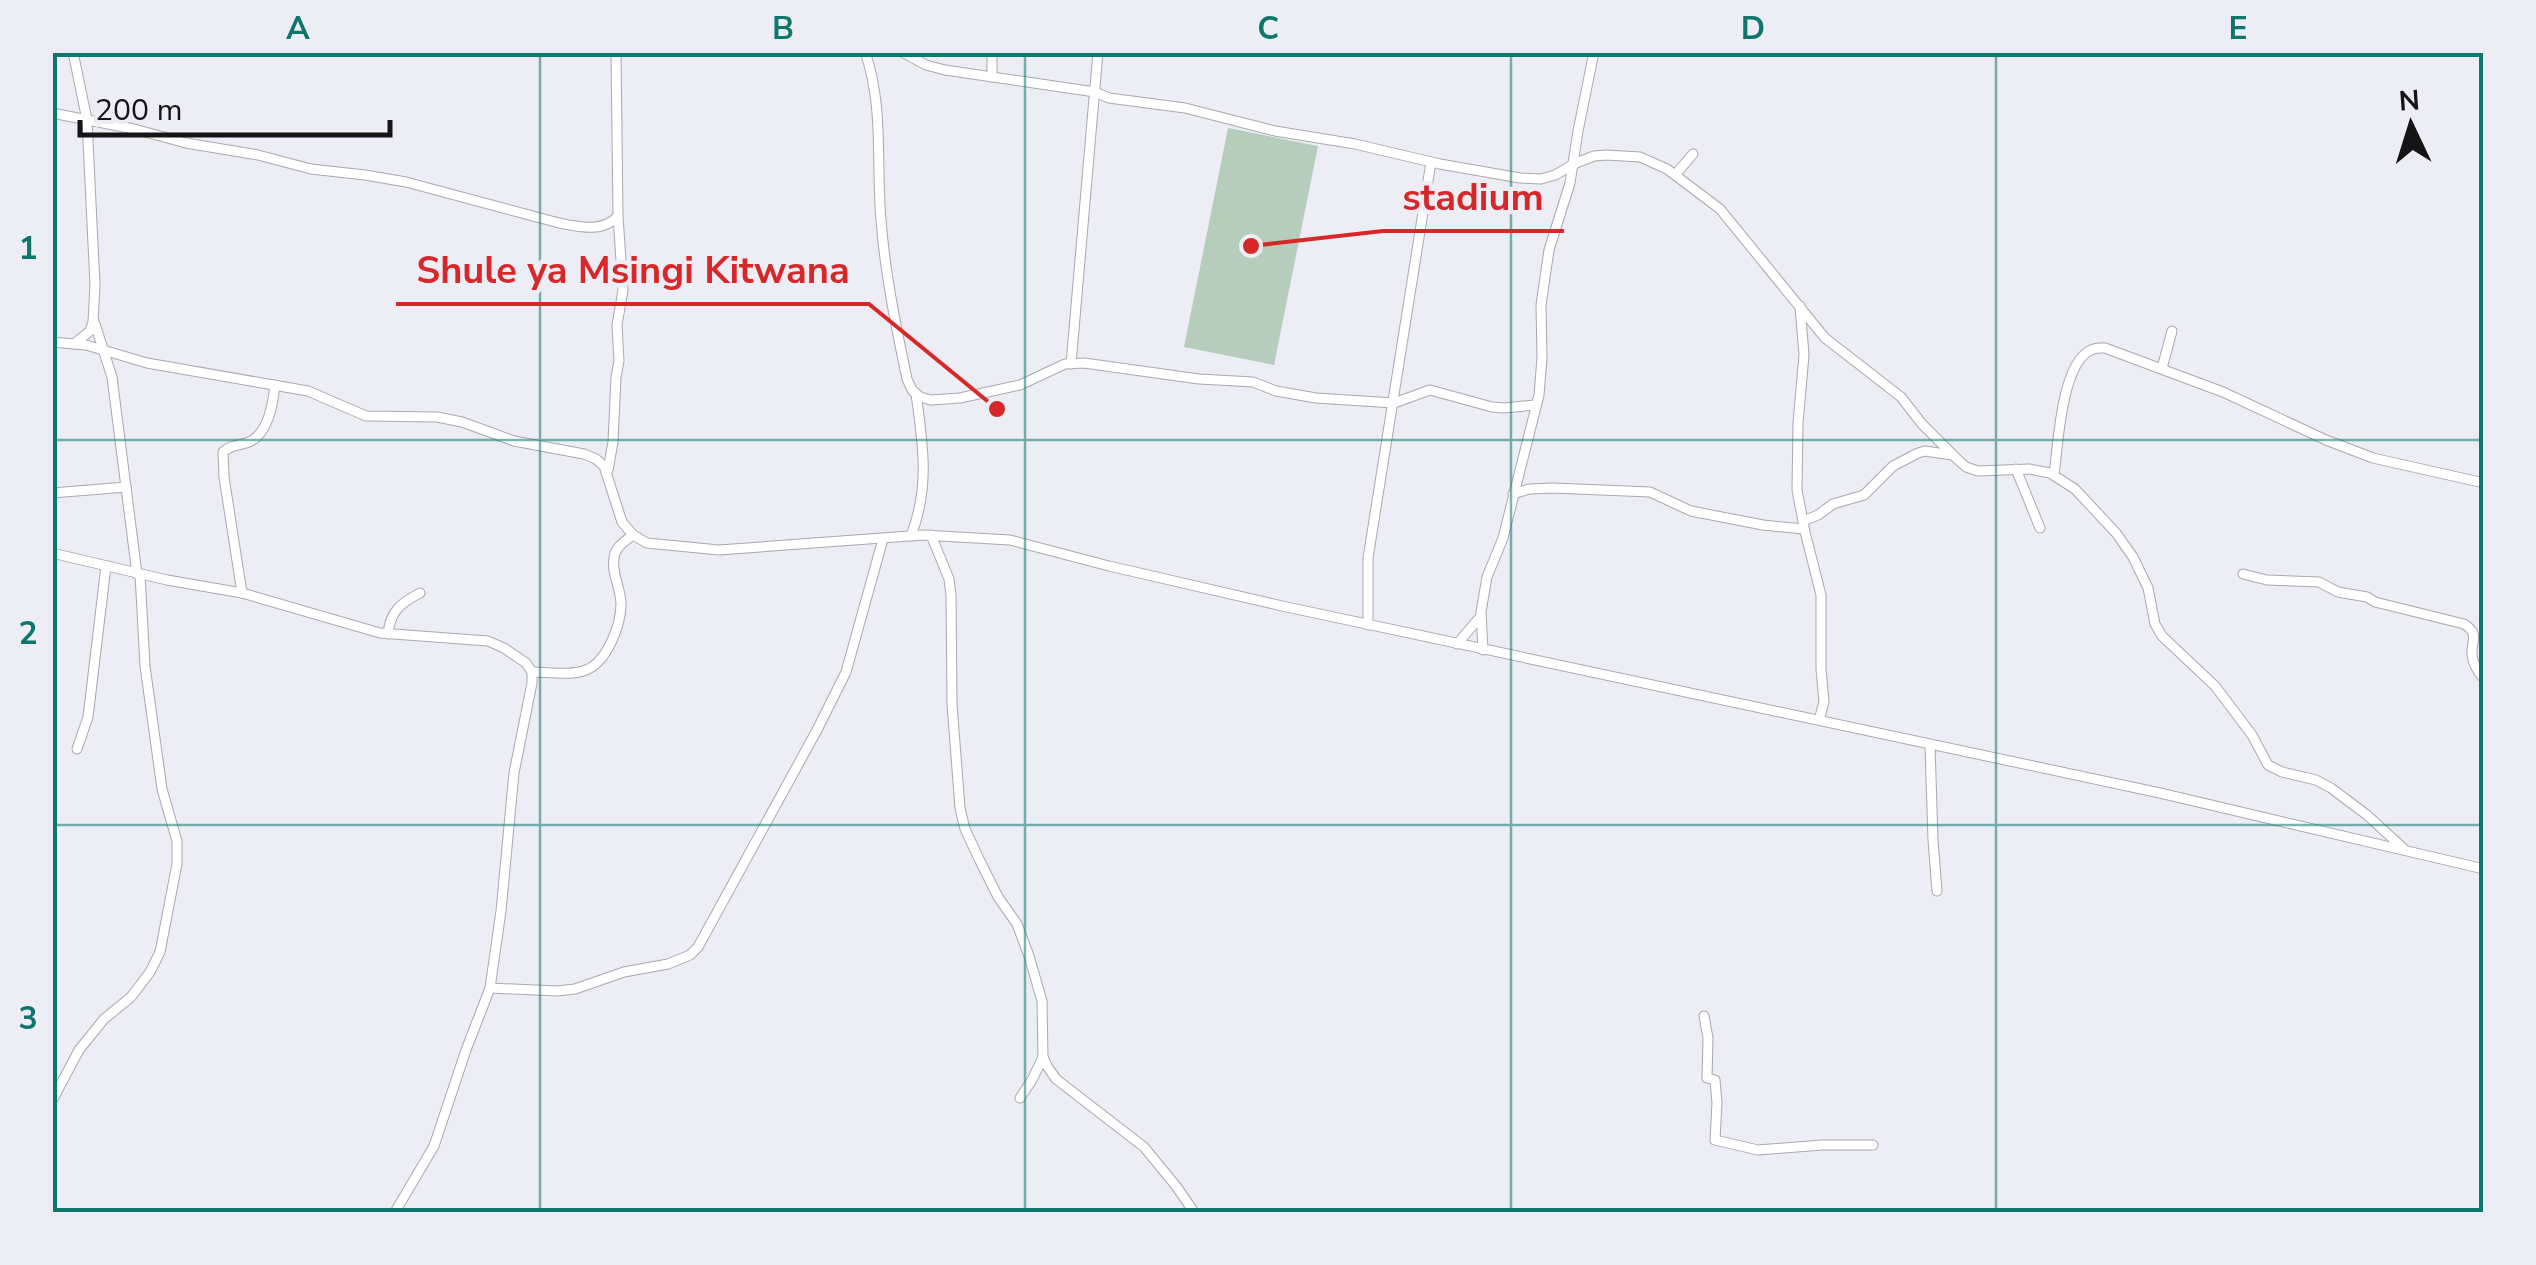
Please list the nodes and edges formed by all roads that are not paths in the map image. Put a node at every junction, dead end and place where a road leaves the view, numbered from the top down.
1 (74, 52) edge
2 (616, 52) edge
3 (865, 52) edge
4 (902, 52) edge
5 (992, 52) edge
6 (1098, 52) edge
7 (1594, 52) edge
8 (992, 77) junction
9 (1095, 92) junction
10 (52, 113) edge
11 (86, 120) junction
12 (1693, 154) dead end
13 (1432, 162) junction
14 (1572, 166) junction
15 (1674, 175) junction
16 (618, 216) junction
17 (1799, 304) junction
18 (94, 320) junction
19 (2172, 331) dead end
20 (52, 342) edge
21 (74, 344) junction
22 (103, 350) junction
23 (1071, 364) junction
24 (2162, 368) junction
25 (275, 385) junction
26 (916, 394) junction
27 (1394, 403) junction
28 (1535, 405) junction
29 (1952, 455) junction
30 (2016, 469) junction
31 (607, 472) junction
32 (2054, 475) junction
33 (2484, 482) edge
34 (126, 488) junction
35 (52, 493) edge
36 (1513, 494) junction
37 (1804, 525) junction
38 (2040, 528) dead end
39 (633, 534) junction
40 (931, 535) junction
41 (911, 536) junction
42 (883, 538) junction
43 (52, 553) edge
44 (106, 566) junction
45 (139, 574) junction
46 (2243, 574) dead end
47 (242, 593) junction
48 (420, 593) dead end
49 (1482, 616) junction
50 (1368, 625) junction
51 (388, 634) junction
52 (1457, 644) junction
53 (1484, 650) junction
54 (532, 672) junction
55 (2484, 679) edge
56 (1819, 720) junction
57 (1930, 745) junction
58 (78, 749) dead end
59 (2405, 850) junction
60 (2484, 869) edge
61 (1937, 892) dead end
62 (490, 988) junction
63 (1704, 1016) dead end
64 (1043, 1056) junction
65 (1020, 1098) dead end
66 (52, 1101) edge
67 (1873, 1145) dead end
68 (395, 1212) edge
69 (1194, 1212) edge

1 - 11 street
2 - 16 street
3 - 26 street
4 - 8 street
5 - 8 street
6 - 9 street
7 - 14 street
8 - 9 street
9 - 13 street
9 - 23 street
10 - 11 street
11 - 16 street
11 - 18 street
12 - 15 street
13 - 14 street
13 - 27 street
14 - 15 street
14 - 28 street
15 - 17 street
16 - 31 street
17 - 29 street
17 - 37 street
18 - 21 street
18 - 22 street
19 - 24 street
20 - 21 street
21 - 22 street
22 - 25 street
22 - 34 street
23 - 26 street
23 - 27 street
24 - 32 street
24 - 33 street
25 - 31 street
25 - 47 street
26 - 41 street
27 - 28 street
27 - 50 street
28 - 36 street
29 - 30 street
29 - 37 street
30 - 32 street
30 - 38 street
31 - 39 street
32 - 59 street
34 - 35 street
34 - 45 street
36 - 37 street
36 - 49 street
37 - 56 street
39 - 42 street
39 - 54 street
40 - 41 street
40 - 50 street
40 - 64 street
41 - 42 street
42 - 62 street
43 - 44 street
44 - 45 street
44 - 58 street
45 - 47 street
45 - 66 street
46 - 55 street
47 - 51 street
48 - 51 street
49 - 52 street
49 - 53 street
50 - 52 street
51 - 54 street
52 - 53 street
53 - 56 street
54 - 62 street
56 - 57 street
57 - 59 street
57 - 61 street
59 - 60 street
62 - 68 street
63 - 67 street
64 - 65 street
64 - 69 street

